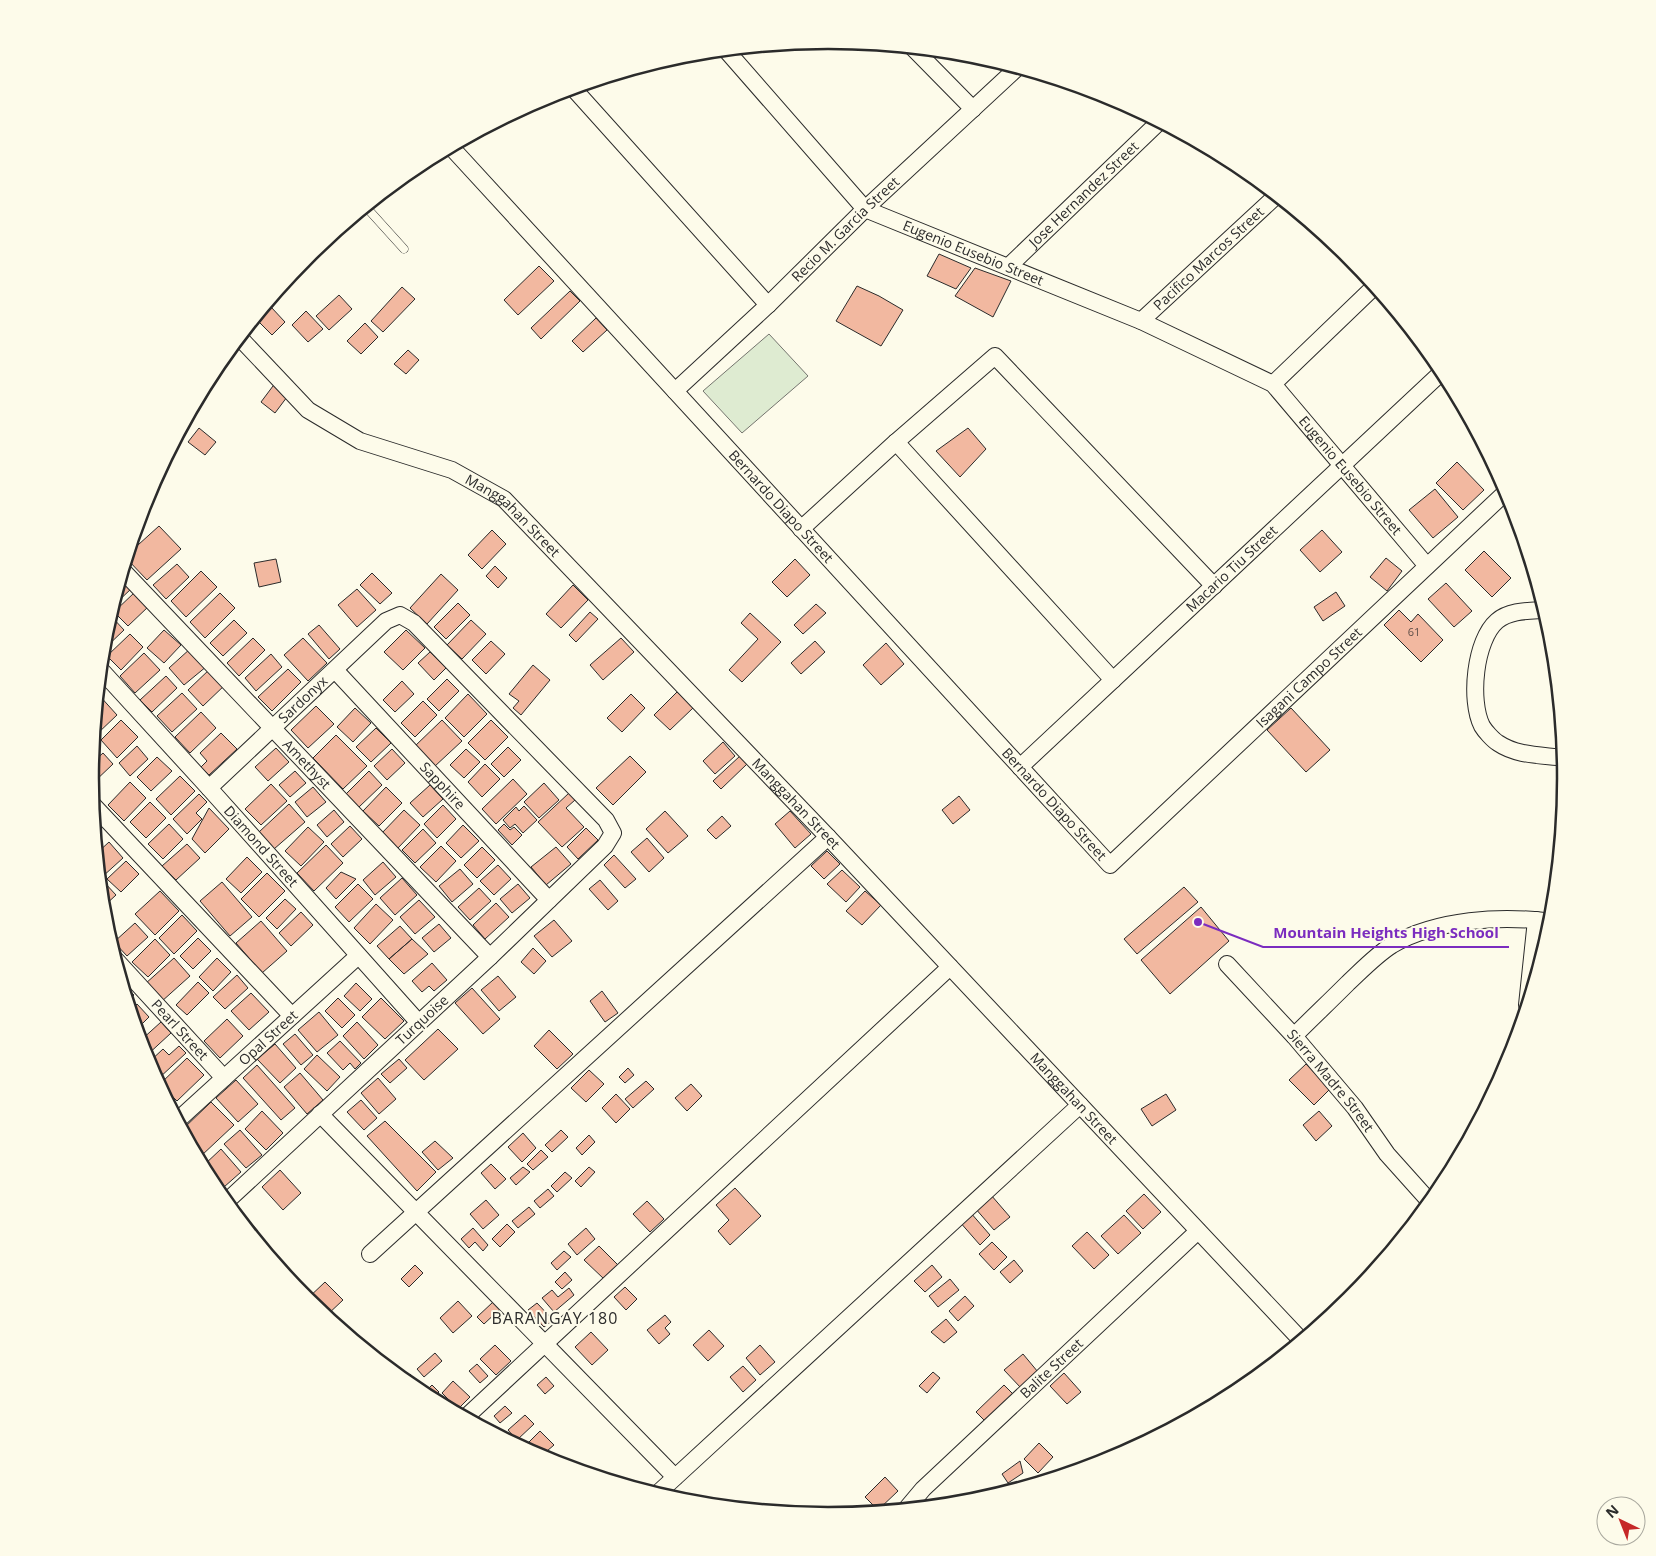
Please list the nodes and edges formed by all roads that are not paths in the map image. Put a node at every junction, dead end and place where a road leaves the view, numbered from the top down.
1 (731, 55) edge
2 (920, 55) edge
3 (1012, 73) edge
4 (578, 93) edge
5 (973, 108) junction
6 (1155, 126) edge
7 (455, 151) edge
8 (1272, 199) edge
9 (865, 208) junction
10 (370, 211) edge
11 (404, 249) dead end
12 (1008, 267) junction
13 (1370, 290) edge
14 (768, 305) junction
15 (1141, 321) junction
16 (243, 342) edge
17 (1437, 377) edge
18 (1273, 384) junction
19 (675, 391) junction
20 (896, 442) junction
21 (1341, 466) junction
22 (1501, 496) edge
23 (802, 529) junction
24 (1427, 566) junction
25 (128, 576) edge
26 (1214, 586) junction
27 (1537, 611) edge
28 (335, 670) junction
29 (106, 676) edge
30 (1114, 680) junction
31 (272, 729) junction
32 (1557, 757) edge
33 (1020, 767) junction
34 (209, 788) junction
35 (100, 812) edge
36 (613, 833) joint
37 (828, 837) junction
38 (1110, 865) joint
39 (549, 900) junction
40 (1543, 921) edge
41 (358, 956) junction
42 (490, 958) junction
43 (1227, 964) dead end
44 (950, 967) junction
45 (124, 968) edge
46 (292, 1016) junction
47 (418, 1023) junction
48 (1294, 1036) junction
49 (224, 1078) junction
50 (1080, 1105) junction
51 (320, 1114) junction
52 (182, 1116) edge
53 (1425, 1196) edge
54 (232, 1197) edge
55 (416, 1213) junction
56 (1198, 1231) junction
57 (370, 1254) dead end
58 (1297, 1336) edge
59 (545, 1344) junction
60 (470, 1414) edge
61 (675, 1477) junction
62 (664, 1488) edge
63 (912, 1502) edge

1 - 9 street, Eugenio Eusebio Street
2 - 5 street
3 - 5 street, Recio M. Garcia Street
4 - 14 street
5 - 9 street, Recio M. Garcia Street
6 - 12 street, Jose Hernandez Street
7 - 19 street, Bernardo Diapo Street
8 - 15 street, Pacifico Marcos Street
9 - 12 street, Eugenio Eusebio Street
9 - 14 street, Recio M. Garcia Street
10 - 11 lane
12 - 15 street, Eugenio Eusebio Street
13 - 18 street
14 - 19 street, Recio M. Garcia Street
15 - 18 street, Eugenio Eusebio Street
16 - 37 street, Manggahan Street
17 - 21 street, Macario Tiu Street
18 - 21 street, Eugenio Eusebio Street
19 - 23 street, Bernardo Diapo Street
20 - 23 street
20 - 26 street
20 - 30 street
21 - 24 street, Eugenio Eusebio Street
21 - 26 street, Macario Tiu Street
22 - 24 street, Isagani Campo Street
23 - 33 street, Bernardo Diapo Street
24 - 38 street, Isagani Campo Street
25 - 31 street, Amethyst
26 - 30 street, Macario Tiu Street
27 - 32 street
28 - 31 street, Sardonyx
28 - 36 street, Sardonyx
28 - 39 street, Sapphire
29 - 34 street, Diamond Street
30 - 33 street, Macario Tiu Street
31 - 34 street, Sardonyx
31 - 42 street, Amethyst
33 - 38 street, Bernardo Diapo Street
34 - 41 street, Diamond Street
35 - 46 street
36 - 39 street, Turquoise
37 - 44 street, Manggahan Street
37 - 55 street
39 - 42 street, Turquoise
40 - 48 street
41 - 46 street, Opal Street
41 - 47 street, Diamond Street
42 - 47 street, Turquoise
43 - 48 street, Sierra Madre Street
44 - 50 street, Manggahan Street
44 - 59 street
45 - 49 street, Pearl Street
46 - 49 street, Opal Street
47 - 51 street, Turquoise
48 - 53 street, Sierra Madre Street
49 - 52 street, Opal Street
50 - 56 street, Manggahan Street
50 - 61 street
51 - 54 street, Turquoise
51 - 55 street
55 - 57 street
55 - 59 street
56 - 58 street, Manggahan Street
56 - 63 street, Balite Street
59 - 60 street
59 - 61 street
61 - 62 street

